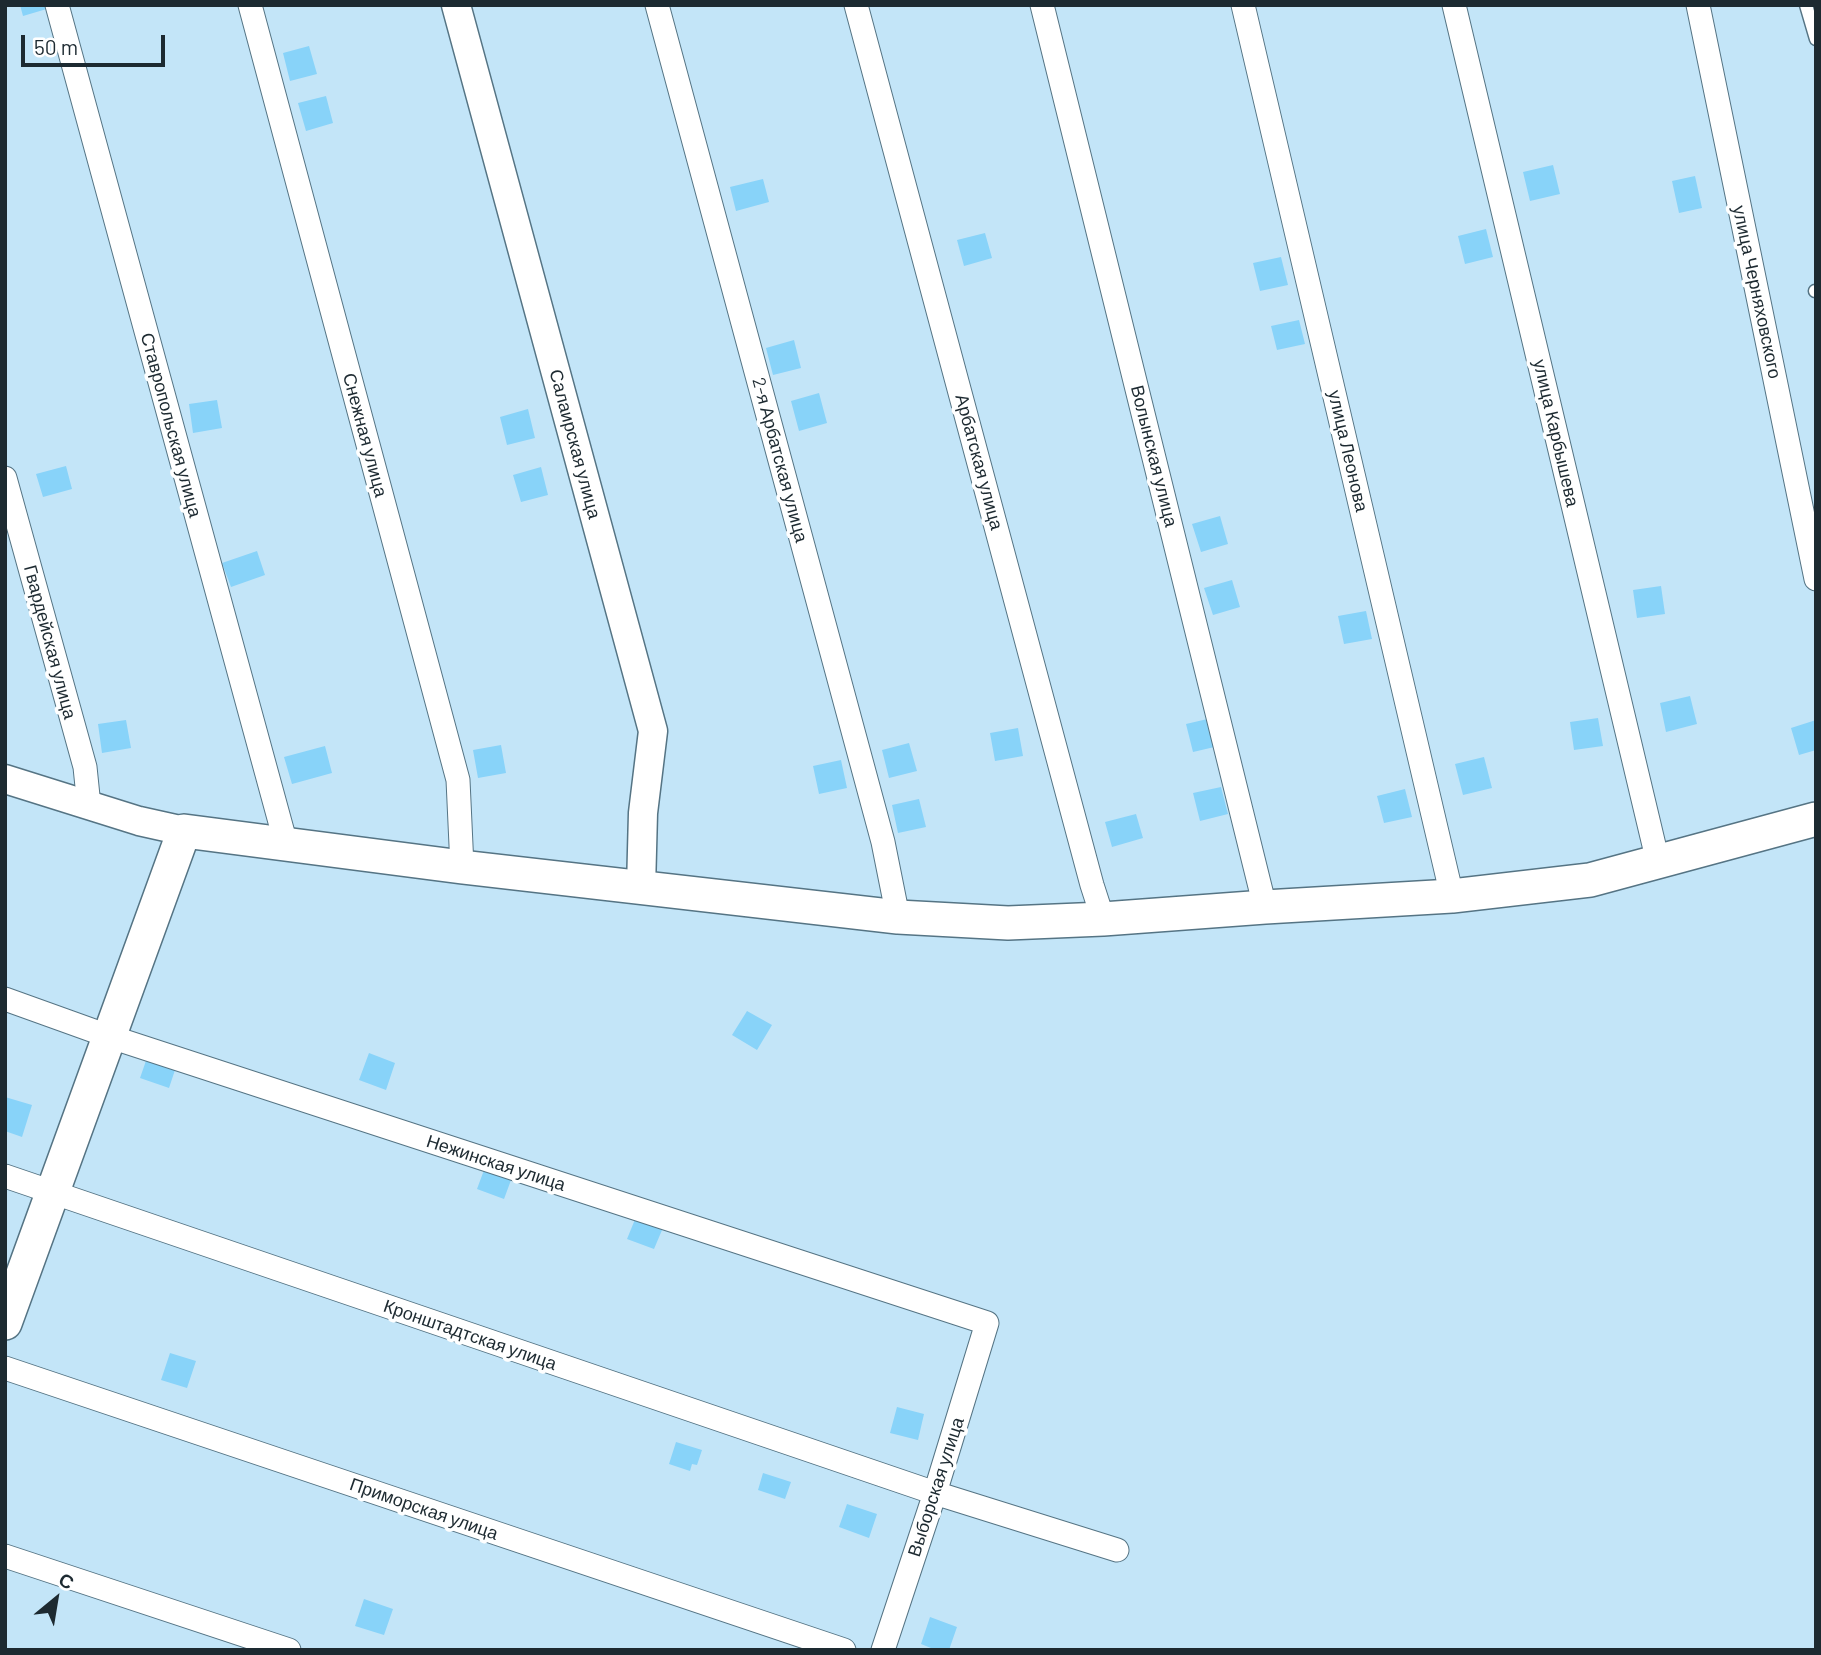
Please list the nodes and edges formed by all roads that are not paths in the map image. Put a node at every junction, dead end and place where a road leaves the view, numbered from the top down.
1 (57, 5) edge
2 (250, 5) edge
3 (456, 5) edge
4 (657, 5) edge
5 (856, 5) edge
6 (1042, 5) edge
7 (1243, 5) edge
8 (1454, 5) edge
9 (1698, 5) edge
10 (1806, 5) edge
11 (1813, 20) edge
12 (1816, 39) edge
13 (5, 478) edge
14 (1816, 579) edge
15 (5, 779) edge
16 (89, 806) junction
17 (1816, 819) edge
18 (184, 831) junction
19 (285, 844) junction
20 (1658, 862) junction
21 (462, 867) junction
22 (641, 888) junction
23 (1452, 897) junction
24 (1265, 907) junction
25 (898, 917) junction
26 (1103, 919) junction
27 (5, 999) edge
28 (108, 1036) junction
29 (5, 1176) edge
30 (53, 1192) junction
31 (5, 1323) edge
32 (987, 1323) joint
33 (5, 1368) edge
34 (935, 1493) junction
35 (1118, 1550) dead end
36 (5, 1556) edge
37 (289, 1650) edge
38 (844, 1650) edge
39 (883, 1650) edge

1 - 19 street, Ставропольская улица
2 - 21 street, Снежная улица
3 - 22 street, Салаирская улица
4 - 25 street, 2-я Арбатская улица
5 - 26 street, Арбатская улица
6 - 24 street, Волынская улица
7 - 23 street, улица Леонова
8 - 20 street, улица Карбышева
9 - 14 street, улица Черняховского
10 - 11 lane
11 - 12 lane
13 - 16 street, Гвардейская улица
15 - 16 street
16 - 18 street
17 - 20 main road
18 - 19 main road
18 - 28 main road
19 - 21 main road
20 - 23 main road
21 - 22 main road
22 - 25 main road
23 - 24 main road
24 - 26 main road
25 - 26 main road
27 - 28 street, Нежинская улица
28 - 30 main road
28 - 32 street, Нежинская улица
29 - 30 street, Кронштадтская улица
30 - 31 main road
30 - 34 street, Кронштадтская улица
32 - 34 street, Выборская улица
33 - 38 street, Приморская улица
34 - 35 street, Кронштадтская улица
34 - 39 street, Выборская улица
36 - 37 street

